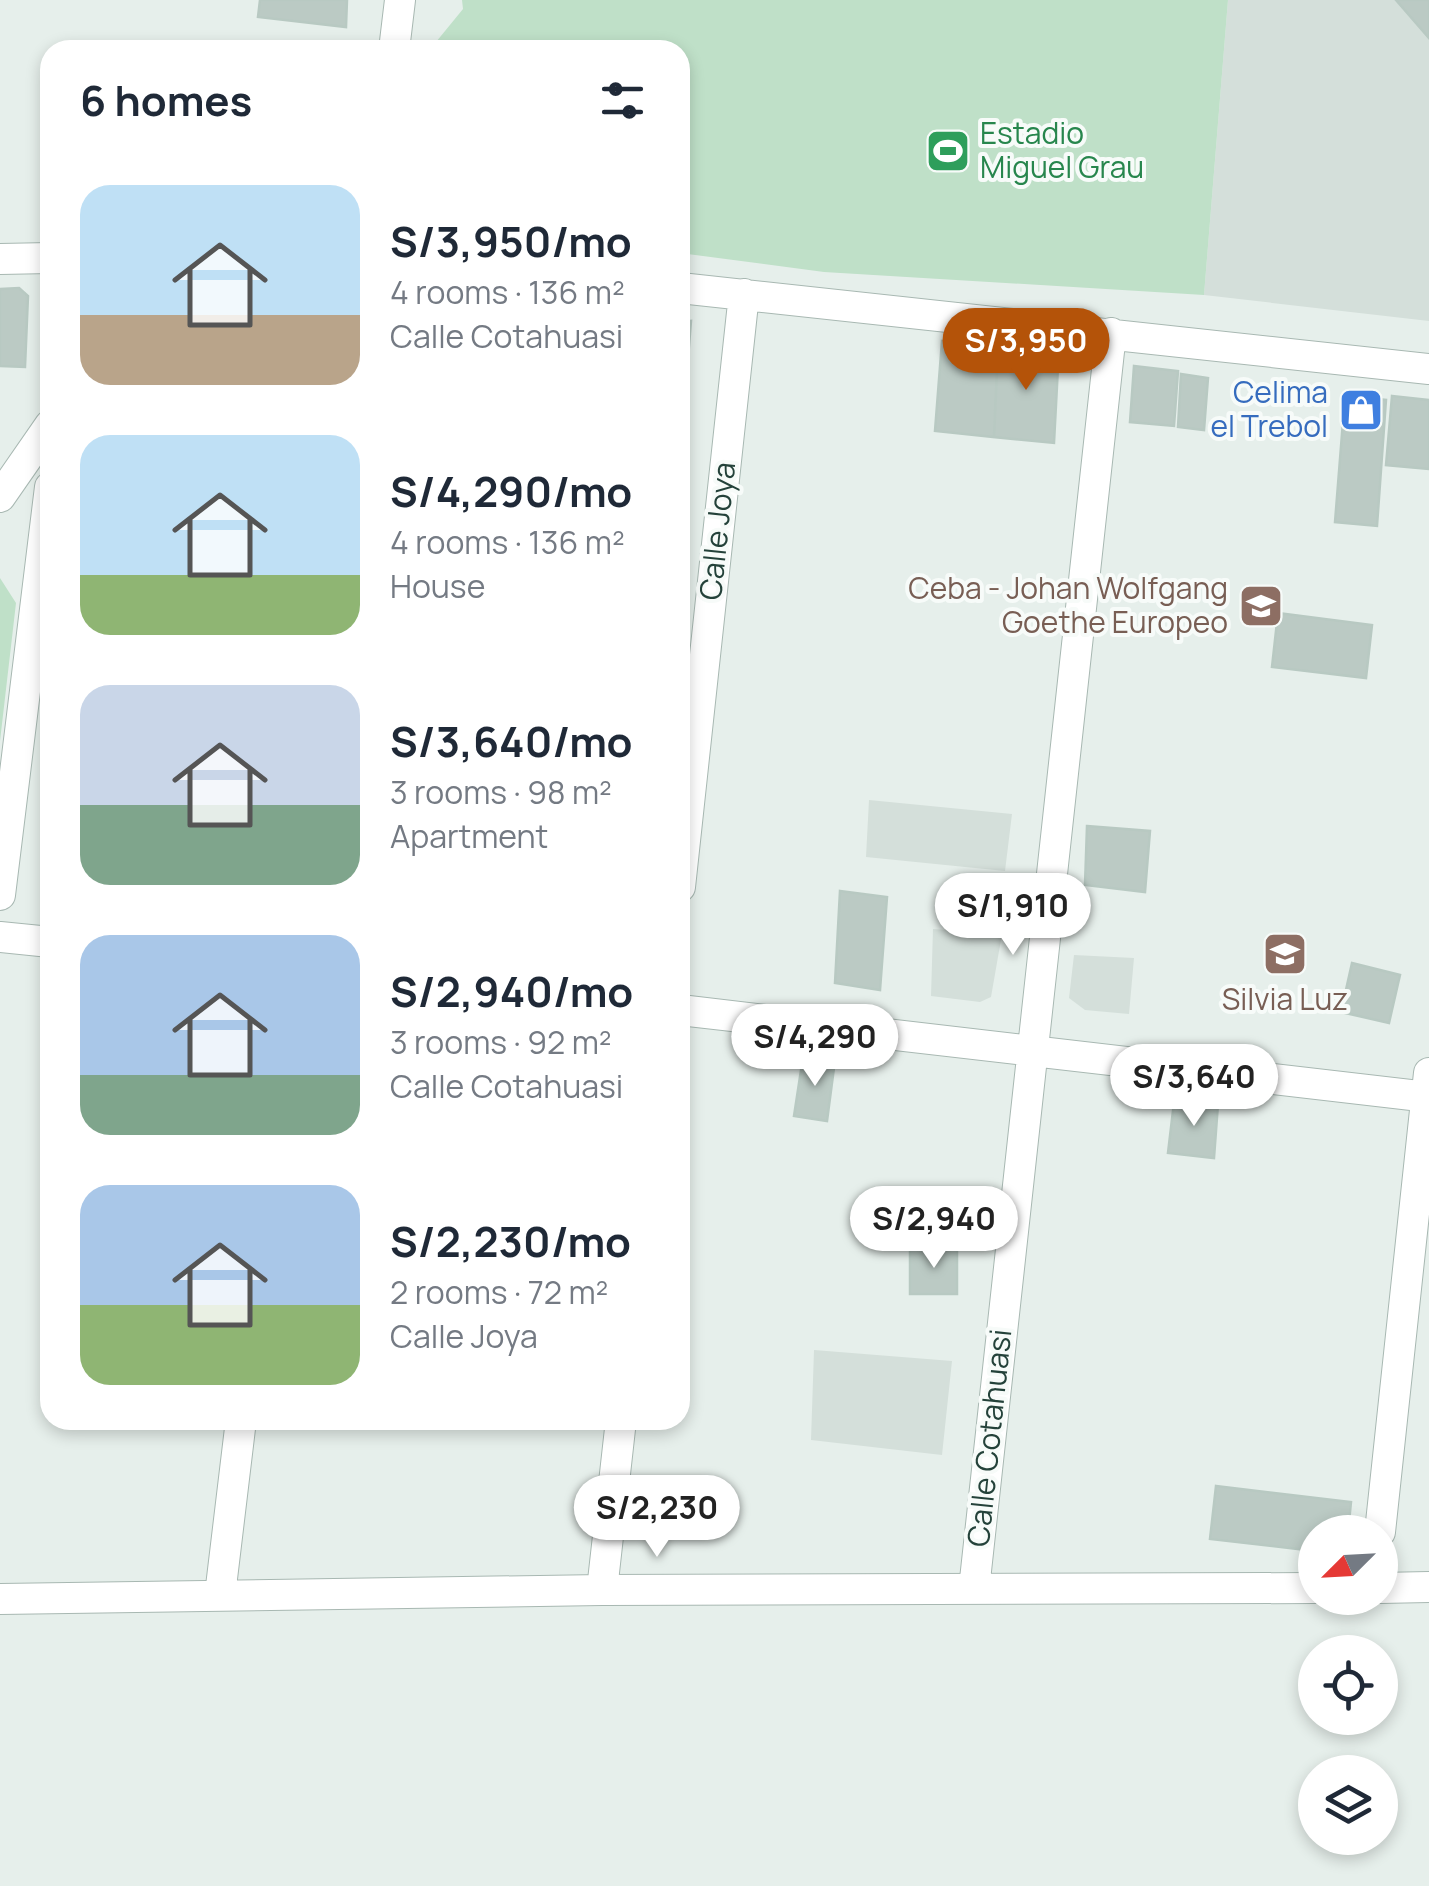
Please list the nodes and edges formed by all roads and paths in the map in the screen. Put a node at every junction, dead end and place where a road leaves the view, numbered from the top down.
1 (400, 0) edge
2 (395, 40) edge
3 (40, 258) edge
4 (0, 259) edge
5 (690, 289) edge
6 (744, 294) junction
7 (1111, 333) junction
8 (1429, 369) edge
9 (40, 439) edge
10 (0, 497) edge
11 (40, 569) edge
12 (690, 794) edge
13 (0, 895) edge
14 (0, 937) edge
15 (40, 941) edge
16 (690, 1011) edge
17 (1032, 1050) junction
18 (1428, 1088) edge
19 (240, 1430) edge
20 (620, 1430) edge
21 (1382, 1515) edge
22 (1298, 1588) edge
23 (1398, 1588) edge
24 (1429, 1588) edge
25 (974, 1589) junction
26 (602, 1590) junction
27 (220, 1596) junction
28 (0, 1599) edge

1 - 2 street
3 - 4 street
5 - 6 street
6 - 7 street
6 - 12 street, Calle Joya
7 - 8 street
7 - 17 street, Calle Cotahuasi
9 - 10 street
11 - 13 street
14 - 15 street
16 - 17 street
17 - 18 street
17 - 25 street, Calle Cotahuasi
18 - 21 street
19 - 27 street
20 - 26 street
22 - 25 street
23 - 24 street
25 - 26 street
26 - 27 street
27 - 28 street

